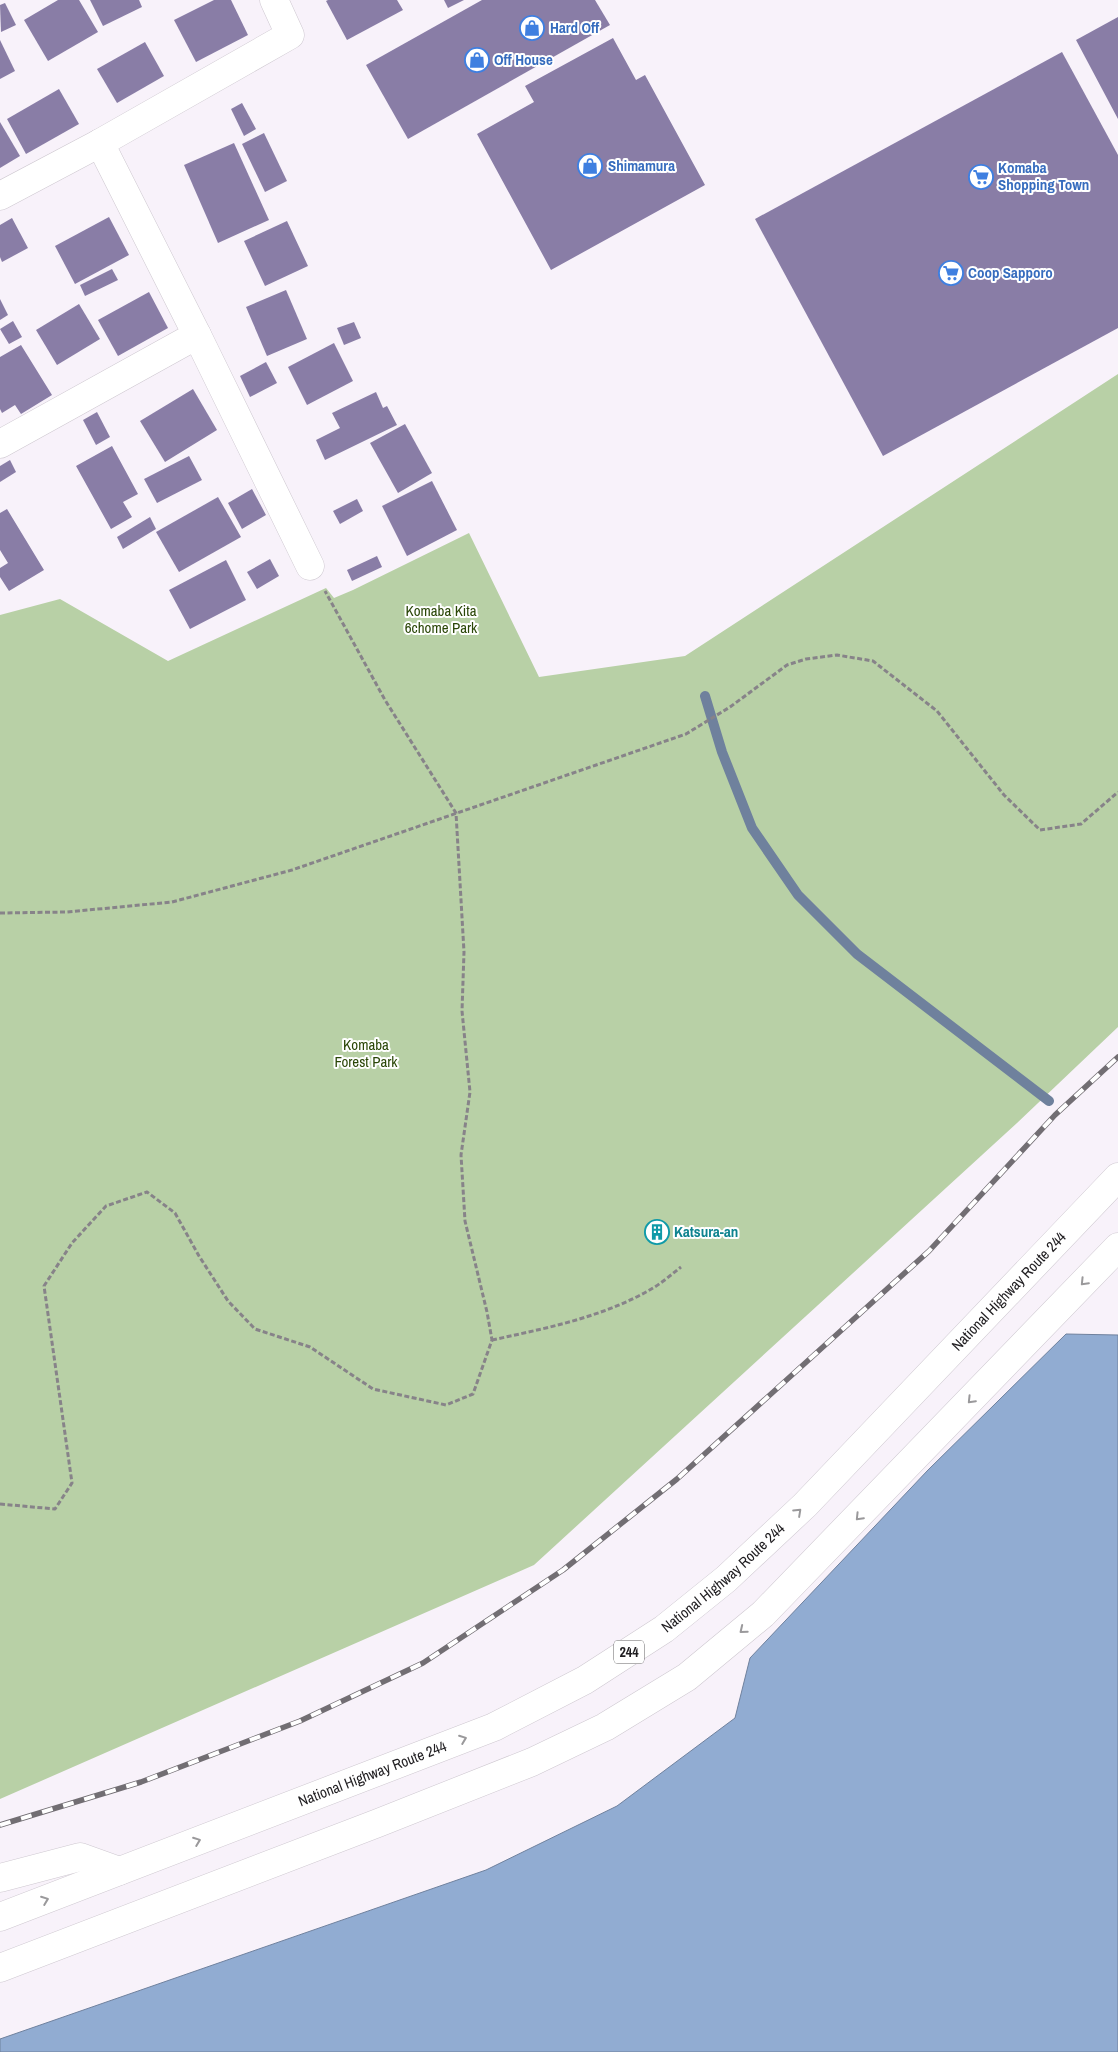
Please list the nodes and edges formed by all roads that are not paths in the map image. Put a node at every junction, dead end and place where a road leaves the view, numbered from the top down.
1 (274, 0) edge
2 (100, 143) junction
3 (0, 196) edge
4 (197, 335) junction
5 (0, 444) edge
6 (310, 566) road end
7 (1118, 1177) edge
8 (1118, 1247) edge
9 (119, 1872) junction
10 (0, 1878) edge
11 (0, 1918) edge
12 (0, 1968) edge

1 - 2 main road
2 - 3 main road
2 - 4 main road
4 - 5 main road
4 - 6 main road
9 -> 7 main road, National Highway Route 244 / 244
8 -> 12 main road
9 - 10 main road
11 -> 9 main road, National Highway Route 244 / 244

